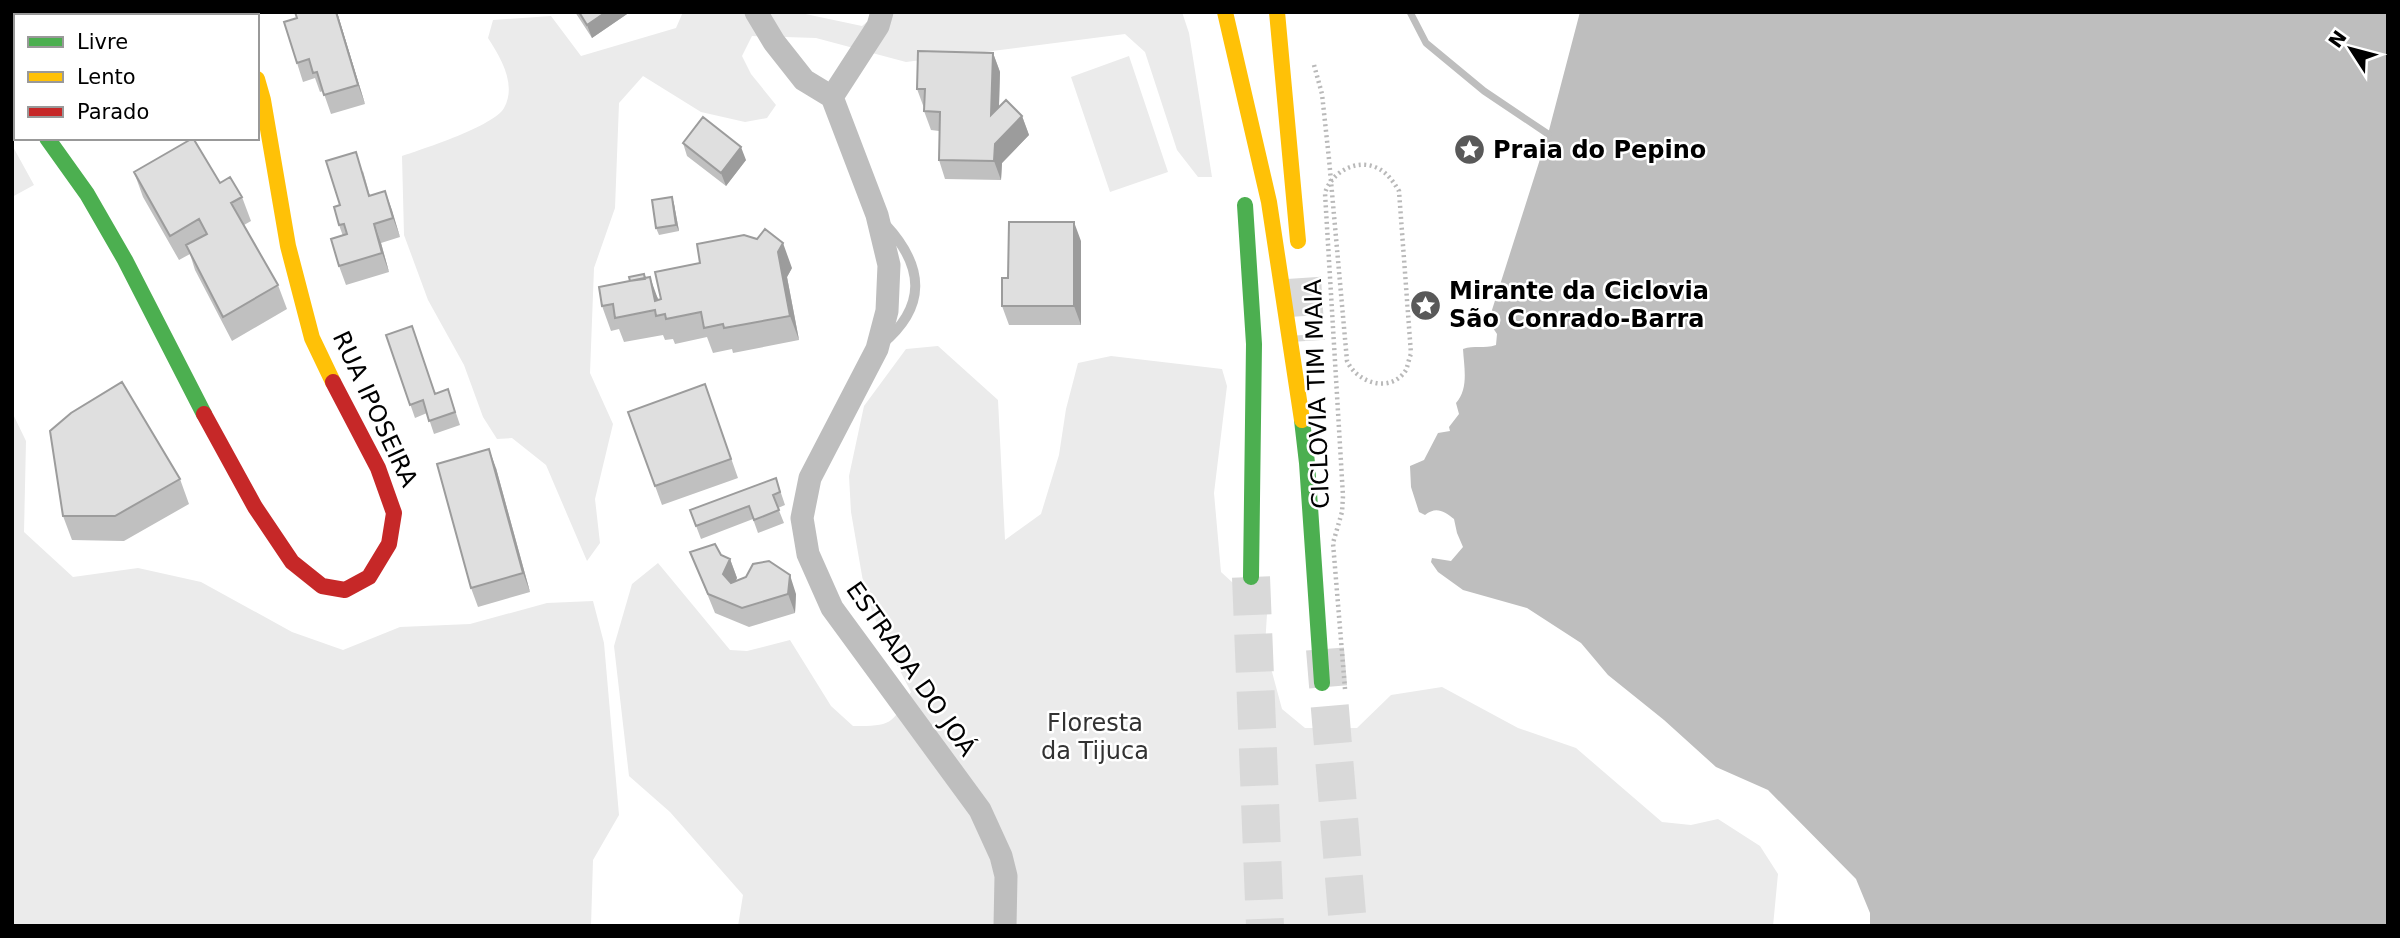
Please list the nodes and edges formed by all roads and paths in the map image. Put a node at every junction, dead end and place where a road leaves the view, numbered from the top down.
1 (756, 12) edge
2 (882, 12) edge
3 (1223, 12) edge
4 (1278, 12) edge
5 (1314, 62) dead end
6 (259, 86) edge
7 (832, 97) junction
8 (1235, 127) dead end
9 (48, 140) edge
10 (1243, 191) dead end
11 (1299, 252) dead end
12 (1251, 577) tunnel mouth
13 (1322, 683) dead end
14 (1345, 689) dead end
15 (1004, 926) edge

1 - 7 street
2 - 7 street
3 - 8 main road
3 - 13 main road
4 - 11 main road
5 - 14 path, CICLOVIA TIM MAIA, bridge
6 - 9 main road, RUA IPOSEIRA
7 - 15 street, ESTRADA DO JOÁ
10 - 12 main road

